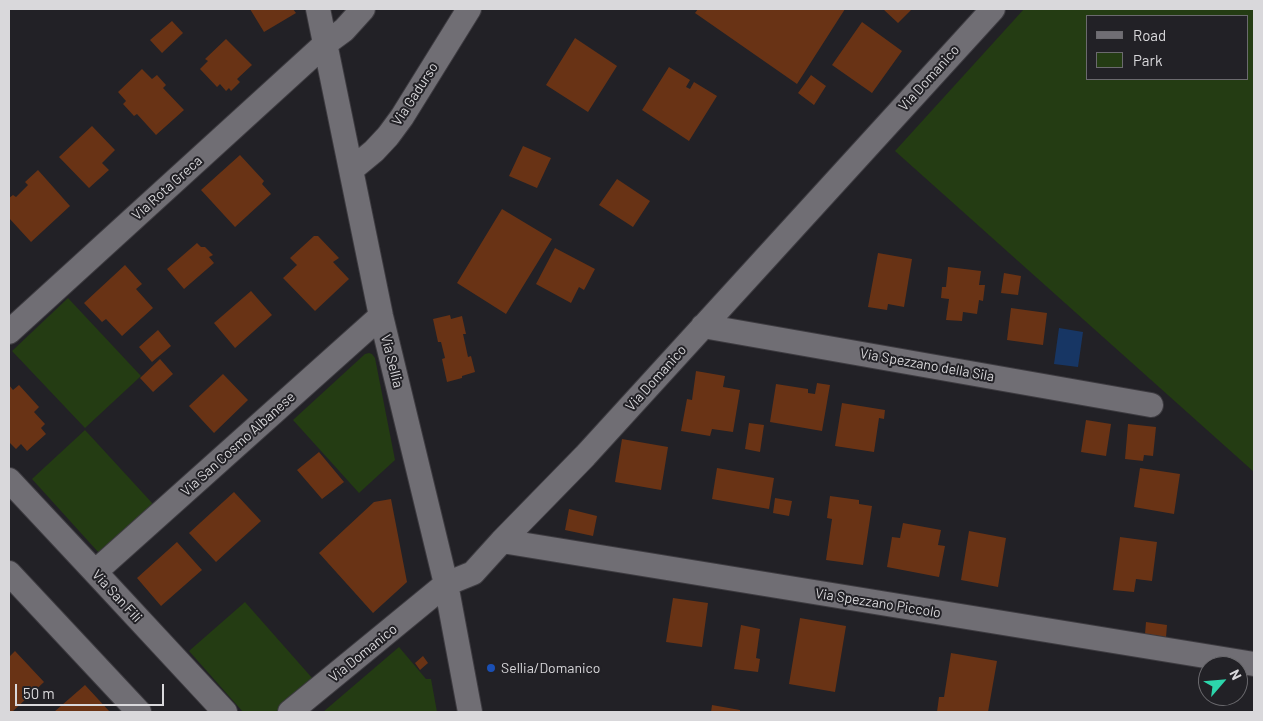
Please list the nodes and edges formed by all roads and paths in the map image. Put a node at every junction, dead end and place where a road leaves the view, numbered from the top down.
1 (318, 9) edge
2 (363, 9) edge
3 (469, 9) edge
4 (993, 9) edge
5 (325, 44) junction
6 (351, 170) junction
7 (381, 316) junction
8 (703, 326) junction
9 (9, 332) edge
10 (1151, 405) dead end
11 (9, 480) edge
12 (502, 541) junction
13 (96, 572) junction
14 (9, 573) edge
15 (446, 584) junction
16 (1254, 664) edge
17 (138, 712) edge
18 (225, 712) edge
19 (290, 712) edge
20 (470, 712) edge

1 - 5 street, Via Sellia
2 - 5 street, Via Rota Greca
3 - 6 street, Via Gadurso
4 - 8 street, Via Domanico
5 - 6 street, Via Sellia
5 - 9 street, Via Rota Greca
6 - 7 street, Via Sellia
7 - 13 street, Via San Cosmo Albanese
7 - 15 street, Via Sellia
8 - 10 street, Via Spezzano della Sila
8 - 12 street, Via Domanico
11 - 13 street, Via San Fili
12 - 15 street, Via Domanico
12 - 16 street, Via Spezzano Piccolo
13 - 18 street, Via San Fili
14 - 17 street
15 - 19 street, Via Domanico
15 - 20 street, Via Sellia

